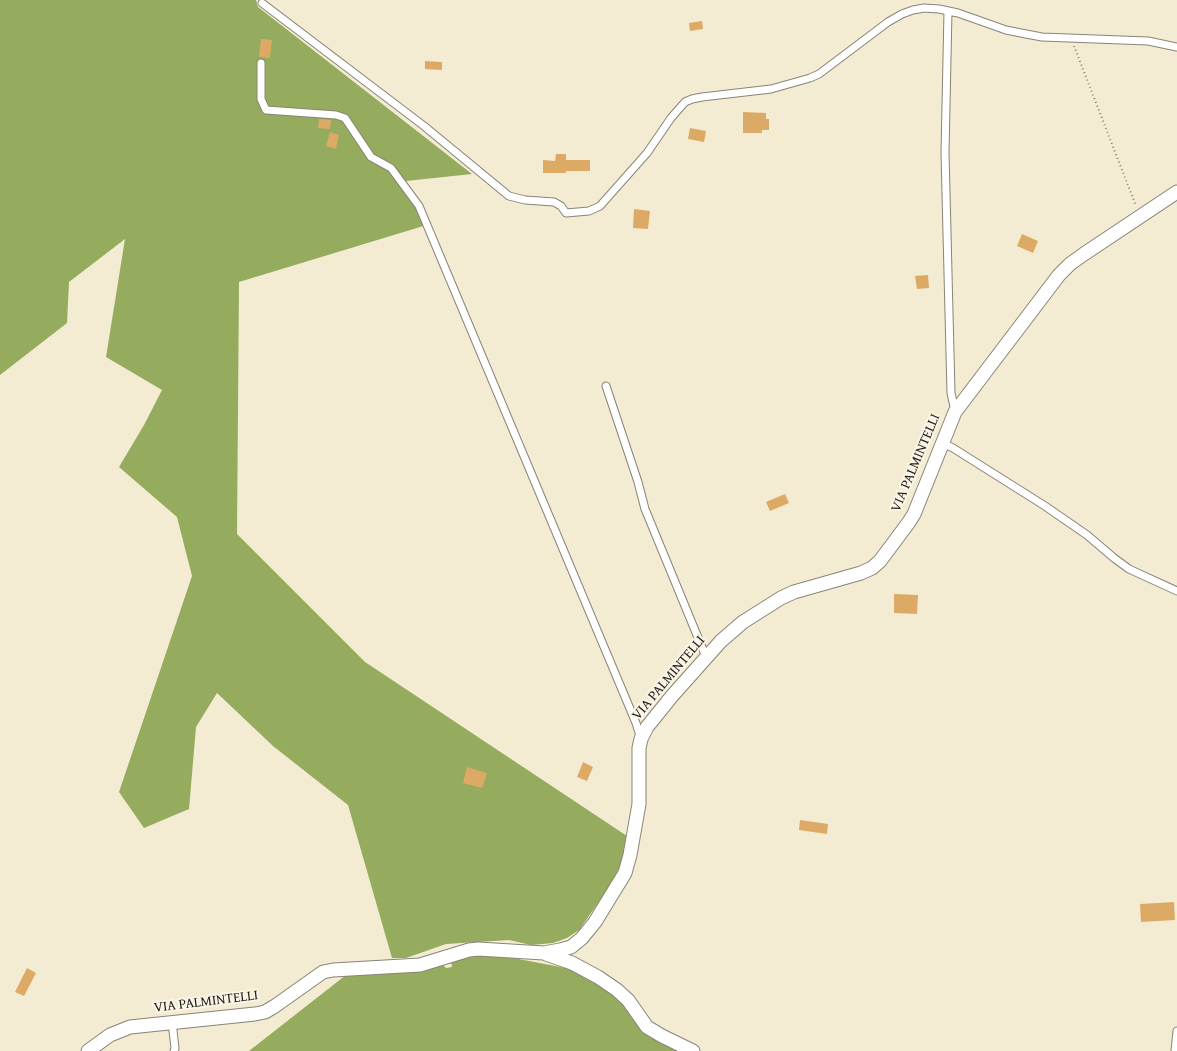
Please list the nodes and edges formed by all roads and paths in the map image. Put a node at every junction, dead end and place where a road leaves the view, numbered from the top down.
1 (262, 3) dead end
2 (948, 11) junction
3 (1070, 38) junction
4 (1177, 47) edge
5 (261, 63) dead end
6 (1177, 192) edge
7 (1136, 207) dead end
8 (606, 386) dead end
9 (955, 412) junction
10 (942, 442) junction
11 (1177, 591) edge
12 (706, 657) junction
13 (641, 739) junction
14 (544, 953) junction
15 (172, 1022) junction
16 (1177, 1031) edge
17 (88, 1051) edge
18 (174, 1051) edge
19 (693, 1051) edge
20 (1174, 1051) edge

1 - 2 lane
2 - 3 lane
2 - 9 lane
3 - 4 lane
3 - 7 path
5 - 13 lane
6 - 9 street, VIA PALMINTELLI
8 - 12 lane
9 - 10 street, VIA PALMINTELLI
10 - 11 lane
10 - 12 street, VIA PALMINTELLI
12 - 13 street, VIA PALMINTELLI
13 - 14 street, VIA PALMINTELLI
14 - 15 street, VIA PALMINTELLI
14 - 19 street
15 - 17 street, VIA PALMINTELLI
15 - 18 lane
16 - 20 lane

